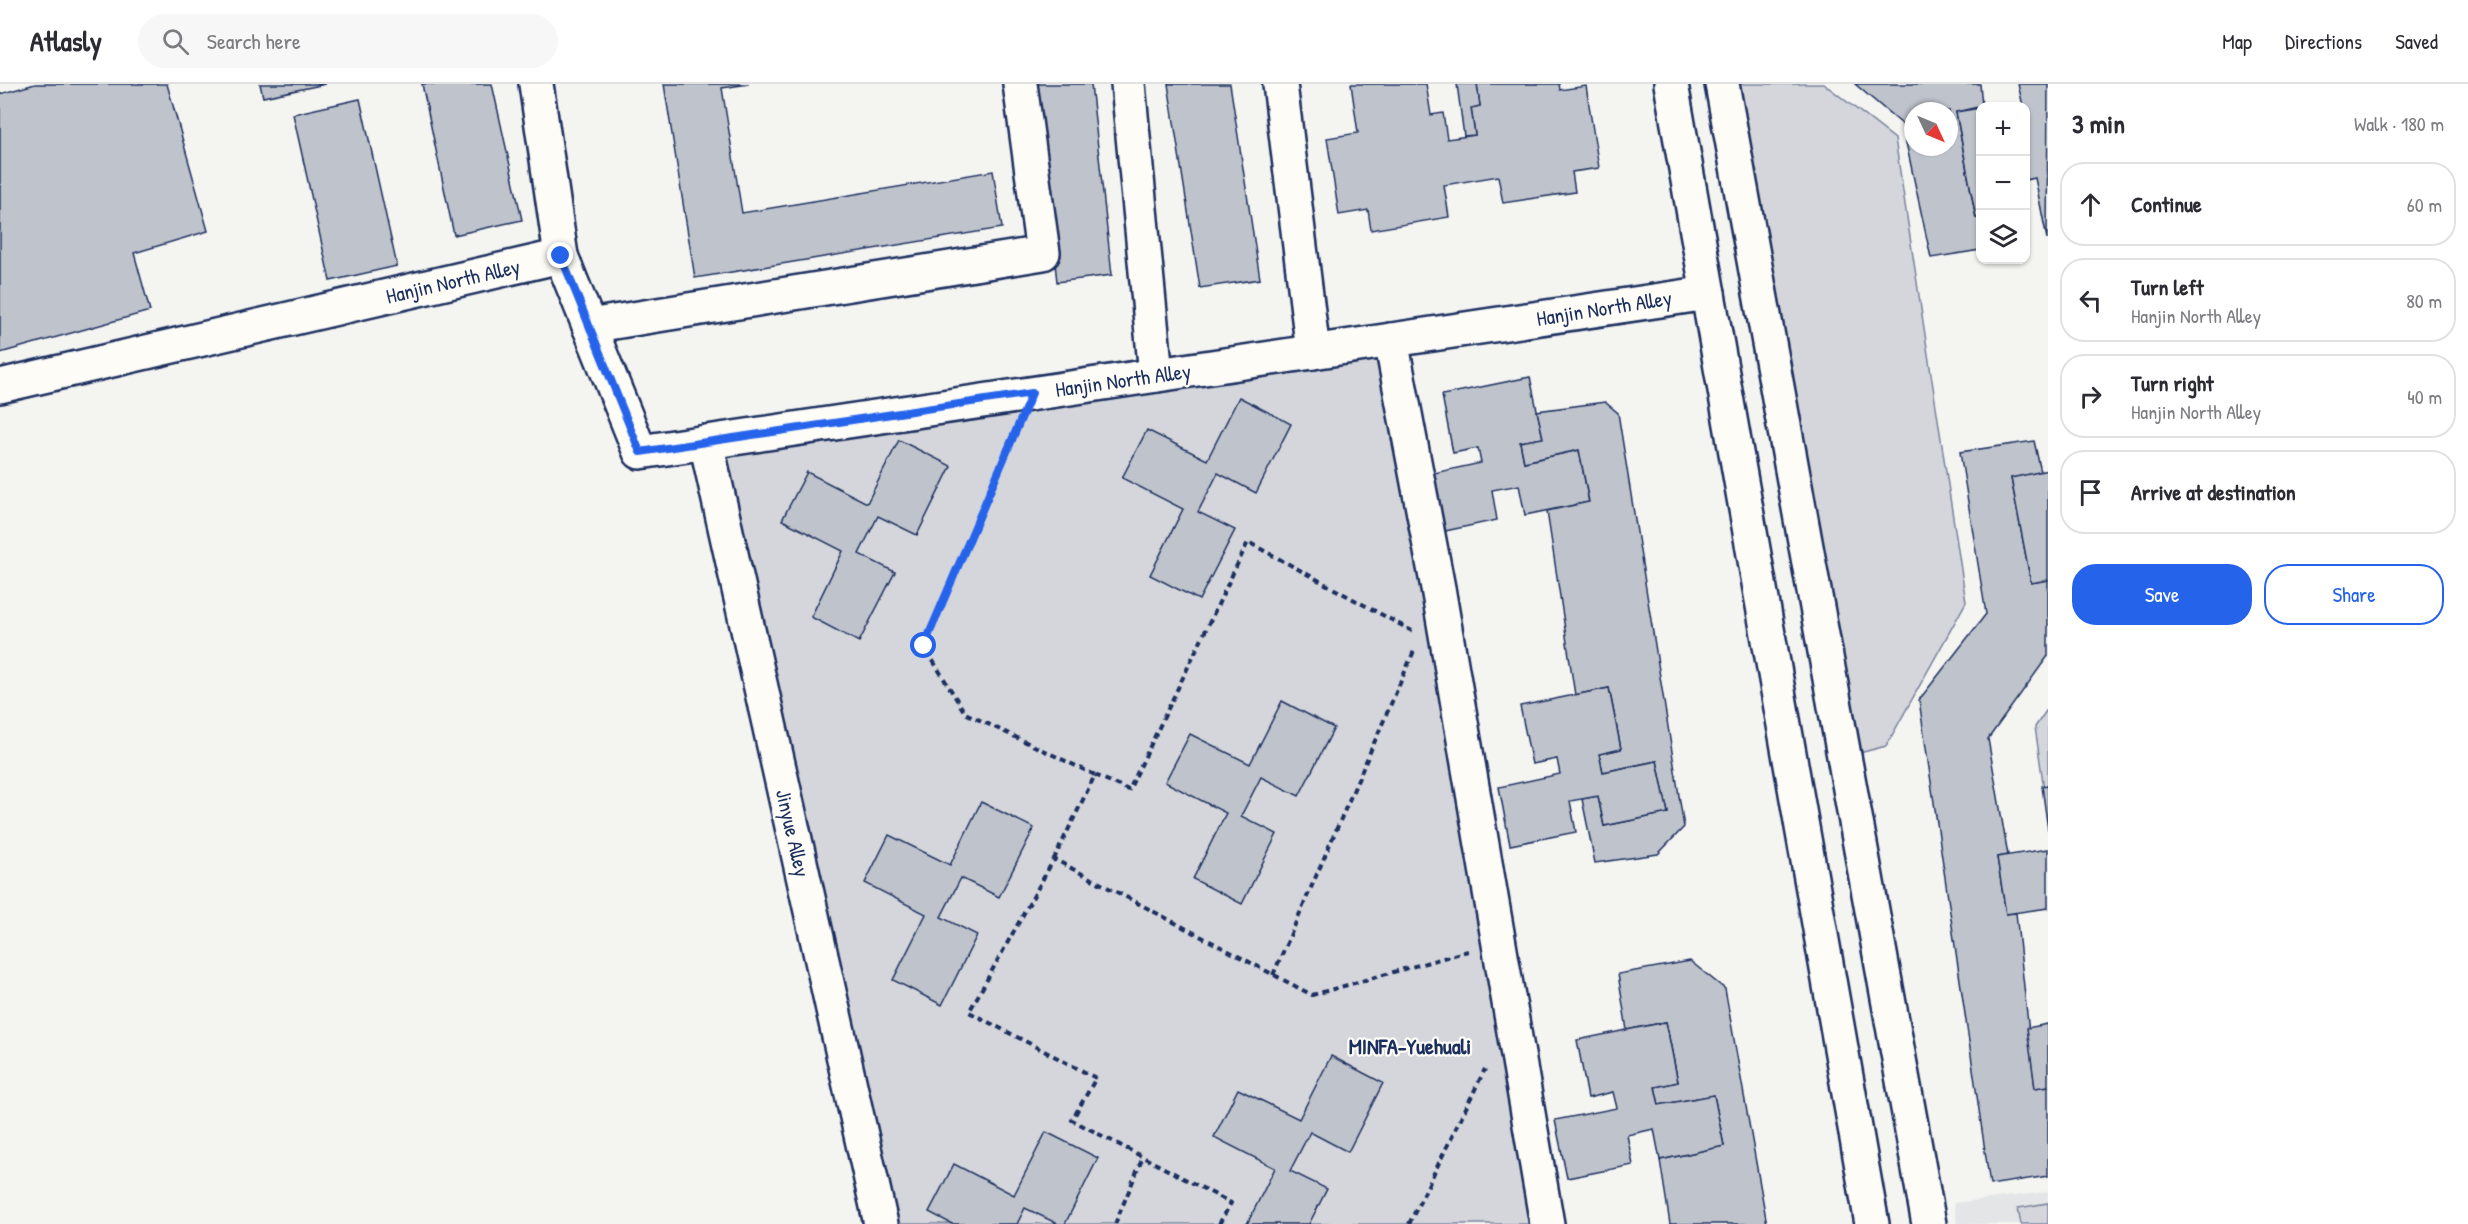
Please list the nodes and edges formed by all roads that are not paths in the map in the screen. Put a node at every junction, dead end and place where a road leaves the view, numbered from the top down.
1 (536, 84) edge
2 (1020, 84) edge
3 (1128, 84) edge
4 (1280, 84) edge
5 (1671, 84) edge
6 (1722, 84) edge
7 (561, 256) junction
8 (1708, 293) junction
9 (589, 326) junction
10 (1391, 340) junction
11 (1313, 352) junction
12 (1156, 375) junction
13 (0, 386) edge
14 (706, 442) junction
15 (881, 1224) edge
16 (1548, 1224) edge
17 (1872, 1224) edge
18 (1929, 1224) edge

1 - 7 street
2 - 9 street
3 - 12 street
4 - 11 street
5 - 8 street
6 - 18 street
7 - 9 street, Hanjin North Alley
7 - 13 street, Hanjin North Alley
8 - 10 street, Hanjin North Alley
8 - 17 street
9 - 14 street, Hanjin North Alley
10 - 11 street, Hanjin North Alley
10 - 16 street
11 - 12 street, Hanjin North Alley
12 - 14 street, Hanjin North Alley
14 - 15 street, Jinyue Alley

